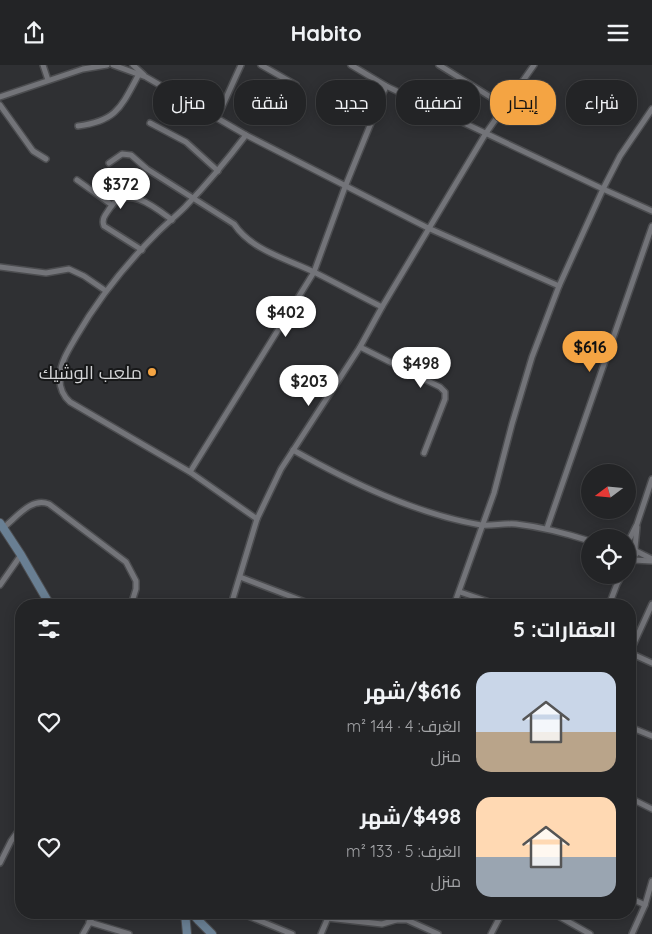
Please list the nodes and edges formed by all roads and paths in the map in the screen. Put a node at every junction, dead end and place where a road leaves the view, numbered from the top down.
1 (43, 65) edge
2 (88, 65) edge
3 (107, 65) edge
4 (114, 65) edge
5 (133, 65) edge
6 (241, 65) edge
7 (261, 65) edge
8 (351, 65) edge
9 (439, 65) edge
10 (534, 65) edge
11 (83, 69) junction
12 (139, 74) junction
13 (146, 77) junction
14 (48, 79) junction
15 (287, 80) edge
16 (375, 80) edge
17 (523, 80) edge
18 (153, 81) edge
19 (386, 87) edge
20 (0, 97) edge
21 (490, 97) edge
22 (224, 103) edge
23 (0, 105) edge
24 (652, 109) edge
25 (224, 122) edge
26 (150, 123) dead end
27 (370, 125) edge
28 (492, 125) edge
29 (78, 126) dead end
30 (486, 133) junction
31 (246, 135) junction
32 (46, 159) dead end
33 (109, 163) dead end
34 (218, 171) junction
35 (78, 180) dead end
36 (345, 187) junction
37 (603, 189) junction
38 (193, 197) junction
39 (112, 205) junction
40 (652, 211) edge
41 (172, 220) junction
42 (652, 226) edge
43 (428, 228) junction
44 (142, 250) junction
45 (0, 267) edge
46 (314, 272) junction
47 (559, 286) junction
48 (106, 291) junction
49 (382, 307) junction
50 (360, 347) junction
51 (293, 450) junction
52 (424, 453) dead end
53 (190, 472) junction
54 (652, 479) edge
55 (257, 519) junction
56 (637, 523) junction
57 (483, 525) junction
58 (2, 526) edge
59 (548, 528) junction
60 (634, 529) edge
61 (636, 536) edge
62 (581, 538) edge
63 (636, 550) edge
64 (21, 555) junction
65 (652, 560) edge
66 (636, 561) edge
67 (240, 577) junction
68 (617, 584) edge
69 (0, 585) edge
70 (460, 592) junction
71 (47, 599) edge
72 (134, 599) edge
73 (233, 599) edge
74 (298, 599) edge
75 (457, 599) edge
76 (480, 599) edge
77 (611, 599) edge
78 (652, 603) edge
79 (636, 639) edge
80 (636, 656) edge
81 (652, 663) edge
82 (636, 729) edge
83 (652, 736) edge
84 (636, 801) edge
85 (652, 809) edge
86 (15, 835) edge
87 (0, 863) edge
88 (652, 881) edge
89 (636, 901) edge
90 (645, 905) junction
91 (91, 919) edge
92 (186, 919) edge
93 (197, 919) edge
94 (256, 919) edge
95 (327, 919) edge
96 (352, 919) edge
97 (499, 919) edge
98 (564, 919) edge
99 (396, 920) joint
100 (89, 922) junction
101 (83, 934) edge
102 (129, 934) edge
103 (187, 934) edge
104 (212, 934) edge
105 (292, 934) edge
106 (321, 934) edge
107 (438, 934) edge
108 (491, 934) edge
109 (590, 934) edge
110 (632, 934) edge

1 - 14 street
2 - 11 street
3 - 11 street
4 - 12 street
5 - 13 street
6 - 22 street
7 - 15 street
8 - 16 street
9 - 21 street
10 - 17 street
11 - 14 street
12 - 13 street
12 - 29 street
13 - 18 street
14 - 20 street
19 - 30 street
23 - 32 street
24 - 37 street
25 - 31 street
26 - 34 street
27 - 36 street
28 - 30 street
30 - 37 street
30 - 43 street
31 - 34 street
31 - 36 street
33 - 38 street
34 - 38 street
35 - 39 street
36 - 43 street
36 - 46 street
37 - 40 street
37 - 47 street
38 - 41 street
38 - 46 street
39 - 41 street
39 - 44 street
41 - 44 street
42 - 59 street
43 - 47 street
43 - 49 street
44 - 48 street
45 - 48 street
46 - 49 street
46 - 53 street
47 - 57 street
48 - 53 street
49 - 50 street
50 - 51 street
50 - 52 street
51 - 55 street
51 - 57 street
53 - 55 street
54 - 56 street
55 - 67 street
56 - 60 street
56 - 61 street
57 - 59 street
57 - 70 street
58 - 64 main road
58 - 72 street
59 - 62 street
63 - 65 street
64 - 69 street
64 - 71 main road
65 - 66 street
67 - 73 street
67 - 74 street
68 - 77 street
70 - 75 street
70 - 76 street
78 - 79 street
80 - 81 street
82 - 83 street
84 - 85 street
86 - 87 street
88 - 90 street
89 - 90 street
90 - 110 street
91 - 100 street
92 - 103 main road
93 - 104 main road
94 - 105 street
95 - 106 street
96 - 99 street
97 - 108 street
98 - 109 street
99 - 107 street
100 - 101 street
100 - 102 street

